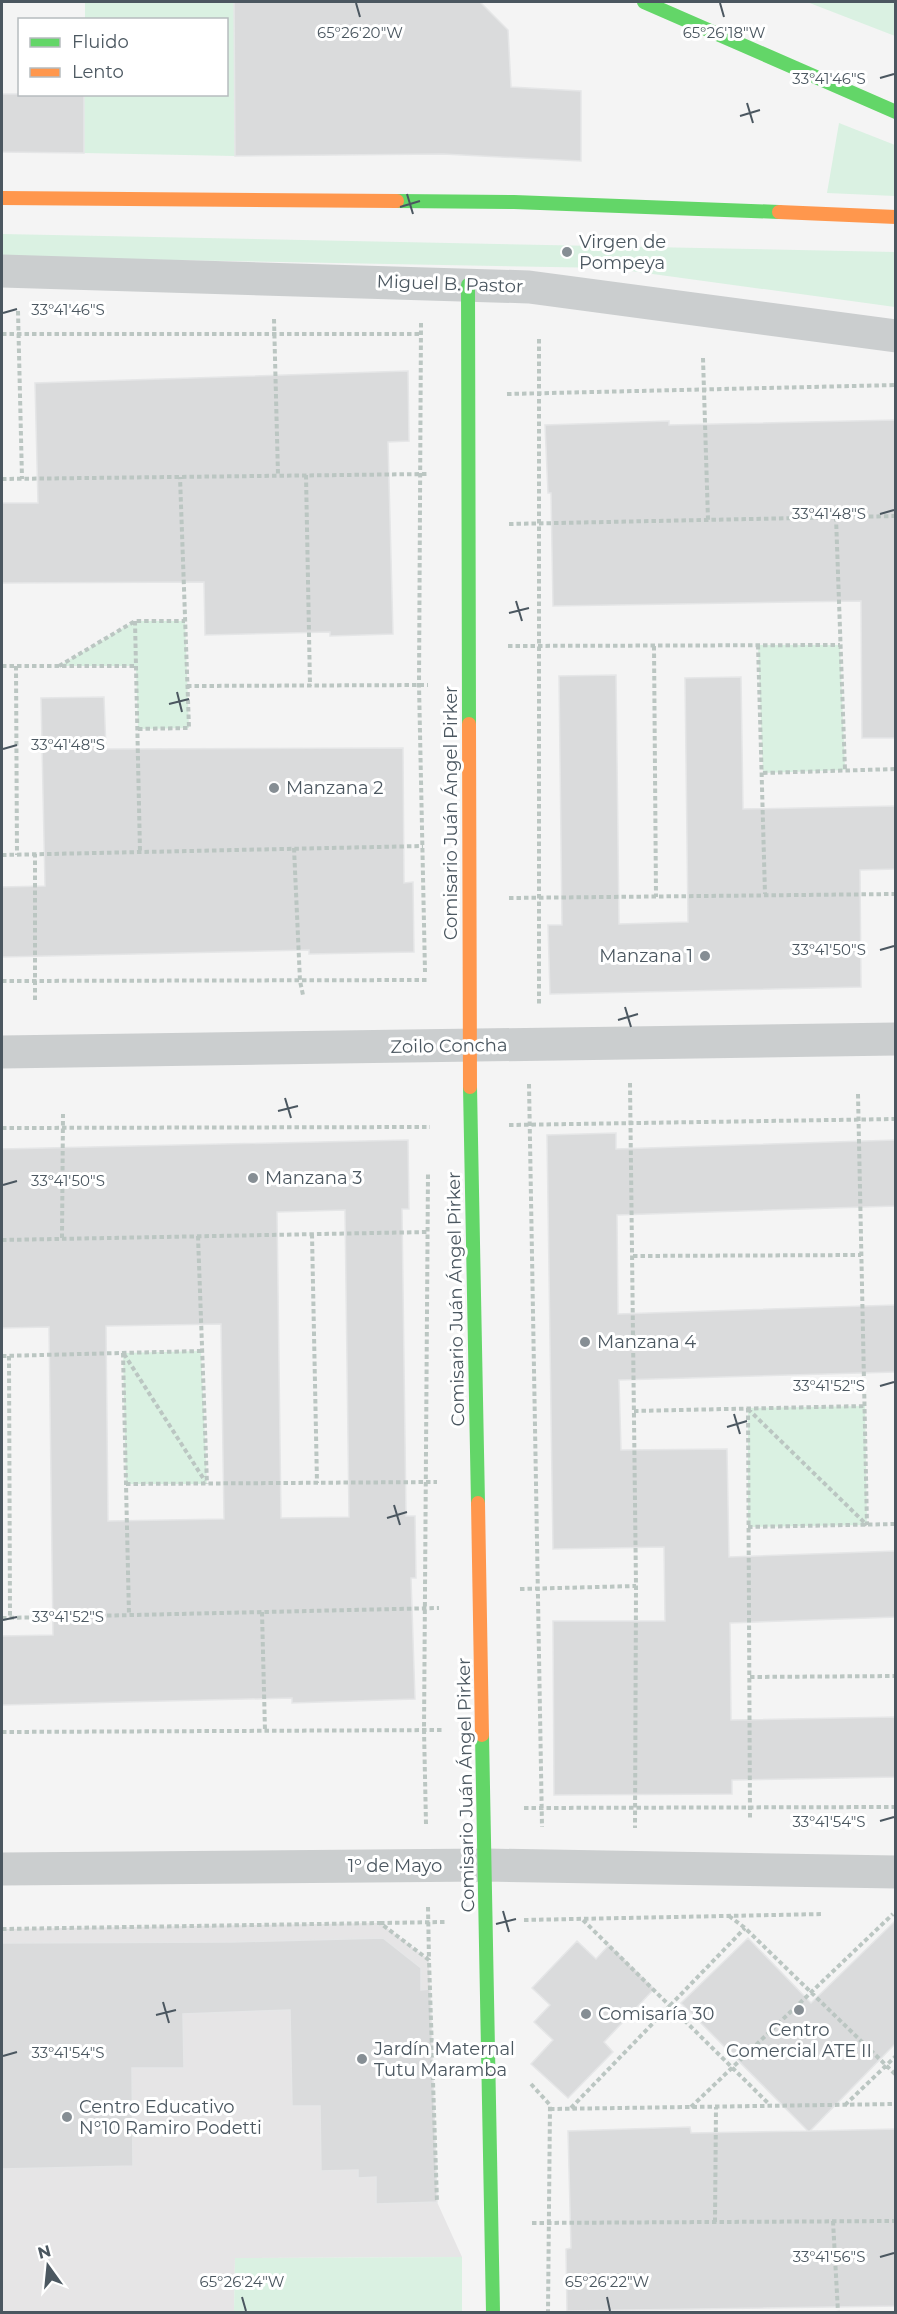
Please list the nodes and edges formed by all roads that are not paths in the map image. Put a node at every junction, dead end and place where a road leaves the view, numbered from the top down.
1 (644, 2) edge
2 (896, 112) edge
3 (2, 198) edge
4 (896, 217) edge
5 (9, 271) edge
6 (468, 285) junction
7 (896, 336) edge
8 (896, 1039) edge
9 (469, 1046) junction
10 (2, 1052) edge
11 (486, 1865) junction
12 (2, 1869) edge
13 (896, 1872) edge
14 (493, 2313) edge

1 - 2 street
3 - 4 street
5 - 6 street, Miguel B. Pastor
6 - 7 street, Miguel B. Pastor
6 - 9 street, Comisario Juán Ángel Pirker
8 - 9 street, Zoilo Concha
9 - 10 street, Zoilo Concha
9 - 11 street, Comisario Juán Ángel Pirker
11 - 12 street, 1º de Mayo
11 - 13 street, 1º de Mayo
11 - 14 street, Comisario Juán Ángel Pirker

